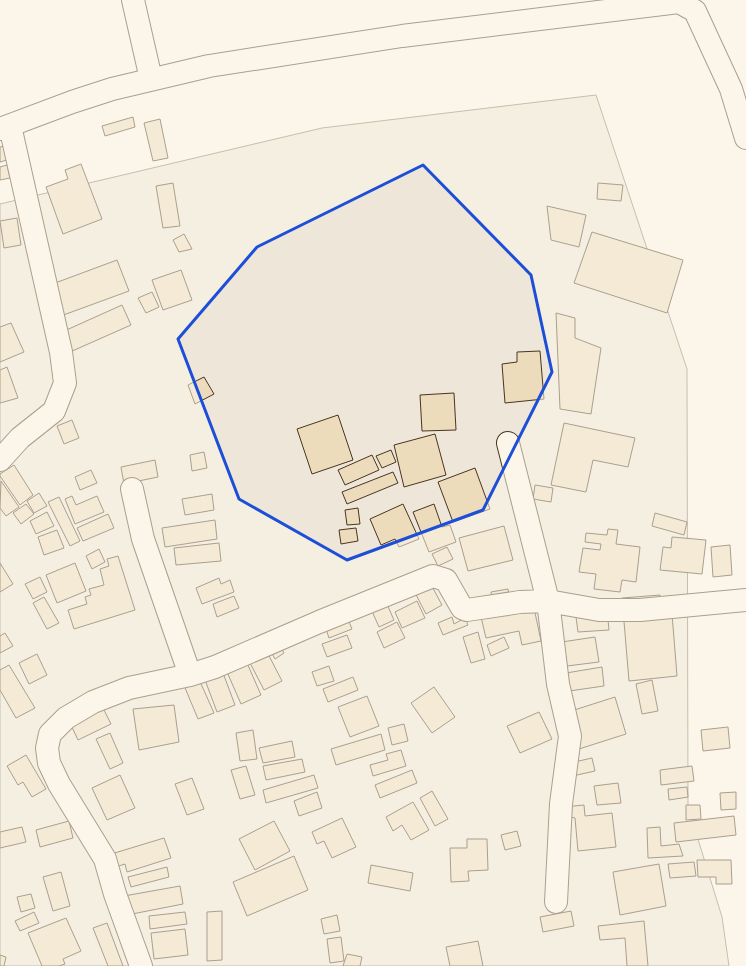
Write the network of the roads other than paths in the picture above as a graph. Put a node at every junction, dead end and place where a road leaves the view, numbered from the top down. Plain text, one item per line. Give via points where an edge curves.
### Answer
1 (132, 0) edge
2 (678, 1) edge
3 (151, 79) junction
4 (5, 128) edge
5 (746, 138) edge
6 (508, 443) dead end
7 (0, 460) edge
8 (132, 489) dead end
9 (746, 600) edge
10 (548, 601) junction
11 (190, 676) junction
12 (556, 902) dead end
13 (141, 966) edge

1 - 3 street
2 - 3 street via 402,36 209,66
2 - 5 street via 695,11 731,89
3 - 4 street via 72,102
4 - 7 street via 61,352 65,383 54,411 20,438
6 - 10 street
8 - 11 street via 143,538
9 - 10 street via 640,610 599,610
10 - 11 street via 520,602 467,610 462,608 446,580 433,576
10 - 12 street via 558,684 570,736 561,804
11 - 13 street via 129,688 93,702 66,718 50,734 47,748 49,763 59,784 105,859

